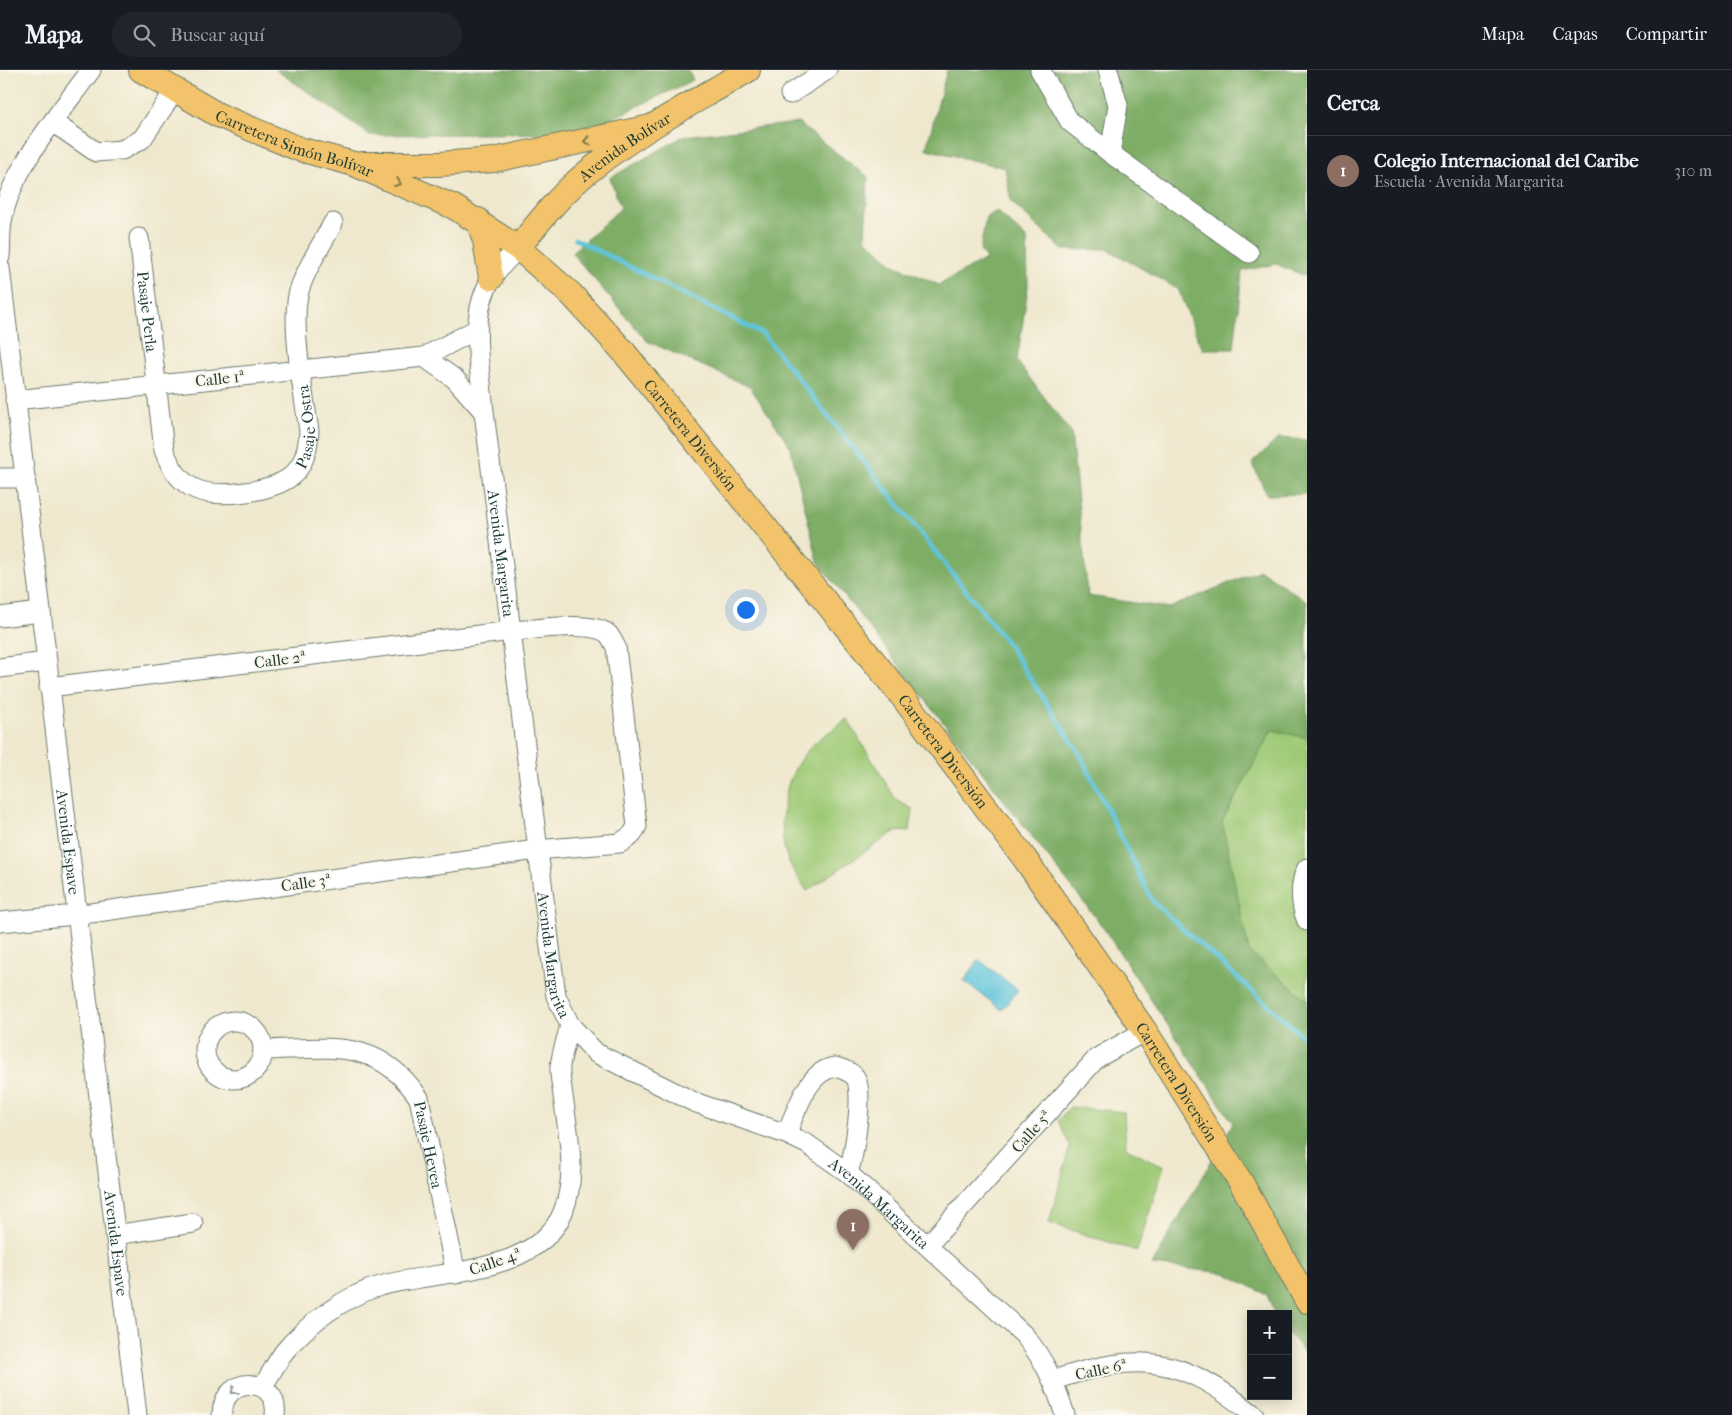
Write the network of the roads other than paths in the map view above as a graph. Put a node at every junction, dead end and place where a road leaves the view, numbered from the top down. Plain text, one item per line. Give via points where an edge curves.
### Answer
1 (91, 70) edge
2 (141, 70) edge
3 (748, 70) edge
4 (827, 70) edge
5 (1040, 70) edge
6 (1108, 70) edge
7 (175, 90) junction
8 (790, 94) dead end
9 (54, 123) junction
10 (651, 127) junction
11 (1110, 153) junction
12 (354, 164) junction
13 (410, 164) junction
14 (454, 207) junction
15 (478, 220) junction
16 (333, 223) dead end
17 (139, 238) dead end
18 (518, 248) junction
19 (1249, 253) dead end
20 (0, 257) edge
21 (0, 268) edge
22 (491, 278) junction
23 (477, 329) junction
24 (424, 357) junction
25 (301, 370) junction
26 (156, 385) junction
27 (15, 400) junction
28 (484, 412) junction
29 (0, 478) edge
30 (25, 478) junction
31 (40, 612) junction
32 (0, 617) edge
33 (512, 631) junction
34 (46, 662) junction
35 (0, 668) edge
36 (49, 687) junction
37 (536, 850) junction
38 (1307, 868) edge
39 (76, 915) junction
40 (1307, 921) edge
41 (0, 922) edge
42 (570, 1025) junction
43 (1145, 1031) junction
44 (263, 1050) dead end
45 (786, 1134) junction
46 (848, 1173) junction
47 (193, 1223) dead end
48 (115, 1235) junction
49 (928, 1245) junction
50 (456, 1274) junction
51 (1307, 1301) edge
52 (1054, 1380) junction
53 (262, 1388) junction
54 (137, 1415) edge
55 (222, 1415) edge
56 (275, 1415) edge
57 (1065, 1415) edge
58 (1254, 1415) edge

1 - 9 street
2 - 7 main road, Carretera Simón Bolívar
3 - 10 main road, Avenida Bolívar
4 - 8 street
5 - 11 street via 1070,122
6 - 11 street via 1118,105
7 - 9 street via 142,138 122,150 96,152
7 - 12 main road, Carretera Simón Bolívar via 218,115 299,149
9 - 20 street via 13,186 2,221
10 -> 13 main road via 518,157
10 - 18 main road, Avenida Bolívar via 584,175
11 - 19 street
12 - 13 main road
12 -> 14 main road, Carretera Simón Bolívar
13 - 14 main road, Carretera Simón Bolívar via 434,181
14 - 15 main road, Carretera Simón Bolívar
15 - 18 main road, Carretera Simón Bolívar
15 - 22 main road
16 - 25 street, Pasaje Ostra via 299,292 296,313
17 - 26 street, Pasaje Perla
18 - 22 street, Avenida Margarita
18 - 43 main road, Carretera Diversión via 571,294 623,351 901,695 1025,858
21 - 27 street, Avenida Espave
22 - 23 street, Avenida Margarita
23 - 24 street
23 - 28 street, Avenida Margarita
24 - 25 street, Calle 1ª
24 - 28 street via 456,379
25 - 26 street, Calle 1ª
25 - 26 street, Pasaje Ostra via 309,431 303,463 280,484 228,495 203,493 189,487 170,465 164,450
26 - 27 street, Calle 1ª
27 - 30 street, Avenida Espave
28 - 33 street, Avenida Margarita
29 - 30 street
30 - 31 street, Avenida Espave
31 - 32 street
31 - 34 street, Avenida Espave
33 - 36 street, Calle 2ª
33 - 37 street, Avenida Margarita
33 - 37 street, Calle 2ª via 585,627 609,634 616,647 637,826 632,835 620,844
34 - 35 street
34 - 36 street, Avenida Espave
36 - 39 street, Avenida Espave
37 - 39 street, Calle 3ª
37 - 42 street, Avenida Margarita via 556,996
38 - 40 street via 1302,878 1302,910
39 - 41 street, Calle 3ª
39 - 48 street, Avenida Espave
42 - 45 street, Avenida Margarita via 596,1053 677,1094
42 - 50 street, Calle 4ª via 560,1067 572,1166 570,1190 562,1214 548,1234 529,1250
43 - 49 street, Calle 5ª via 1097,1058
43 - 51 main road, Carretera Diversión via 1242,1184
44 - 50 street, Pasaje Hevea via 344,1049 364,1052 383,1060 409,1083 419,1098
45 - 46 street, Avenida Margarita via 807,1144
45 - 46 street via 812,1080 820,1072 835,1067 850,1073 859,1090
46 - 49 street, Avenida Margarita
47 - 48 street
48 - 54 street, Avenida Espave
49 - 52 street, Avenida Margarita via 1024,1335
50 - 53 street, Calle 4ª via 380,1286 327,1313 284,1352
52 - 57 street, Avenida Margarita
52 - 58 street, Calle 6ª via 1097,1367 1142,1362 1172,1367 1223,1391
53 -> 55 street via 254,1385 238,1387 225,1398
53 - 56 street via 274,1402

